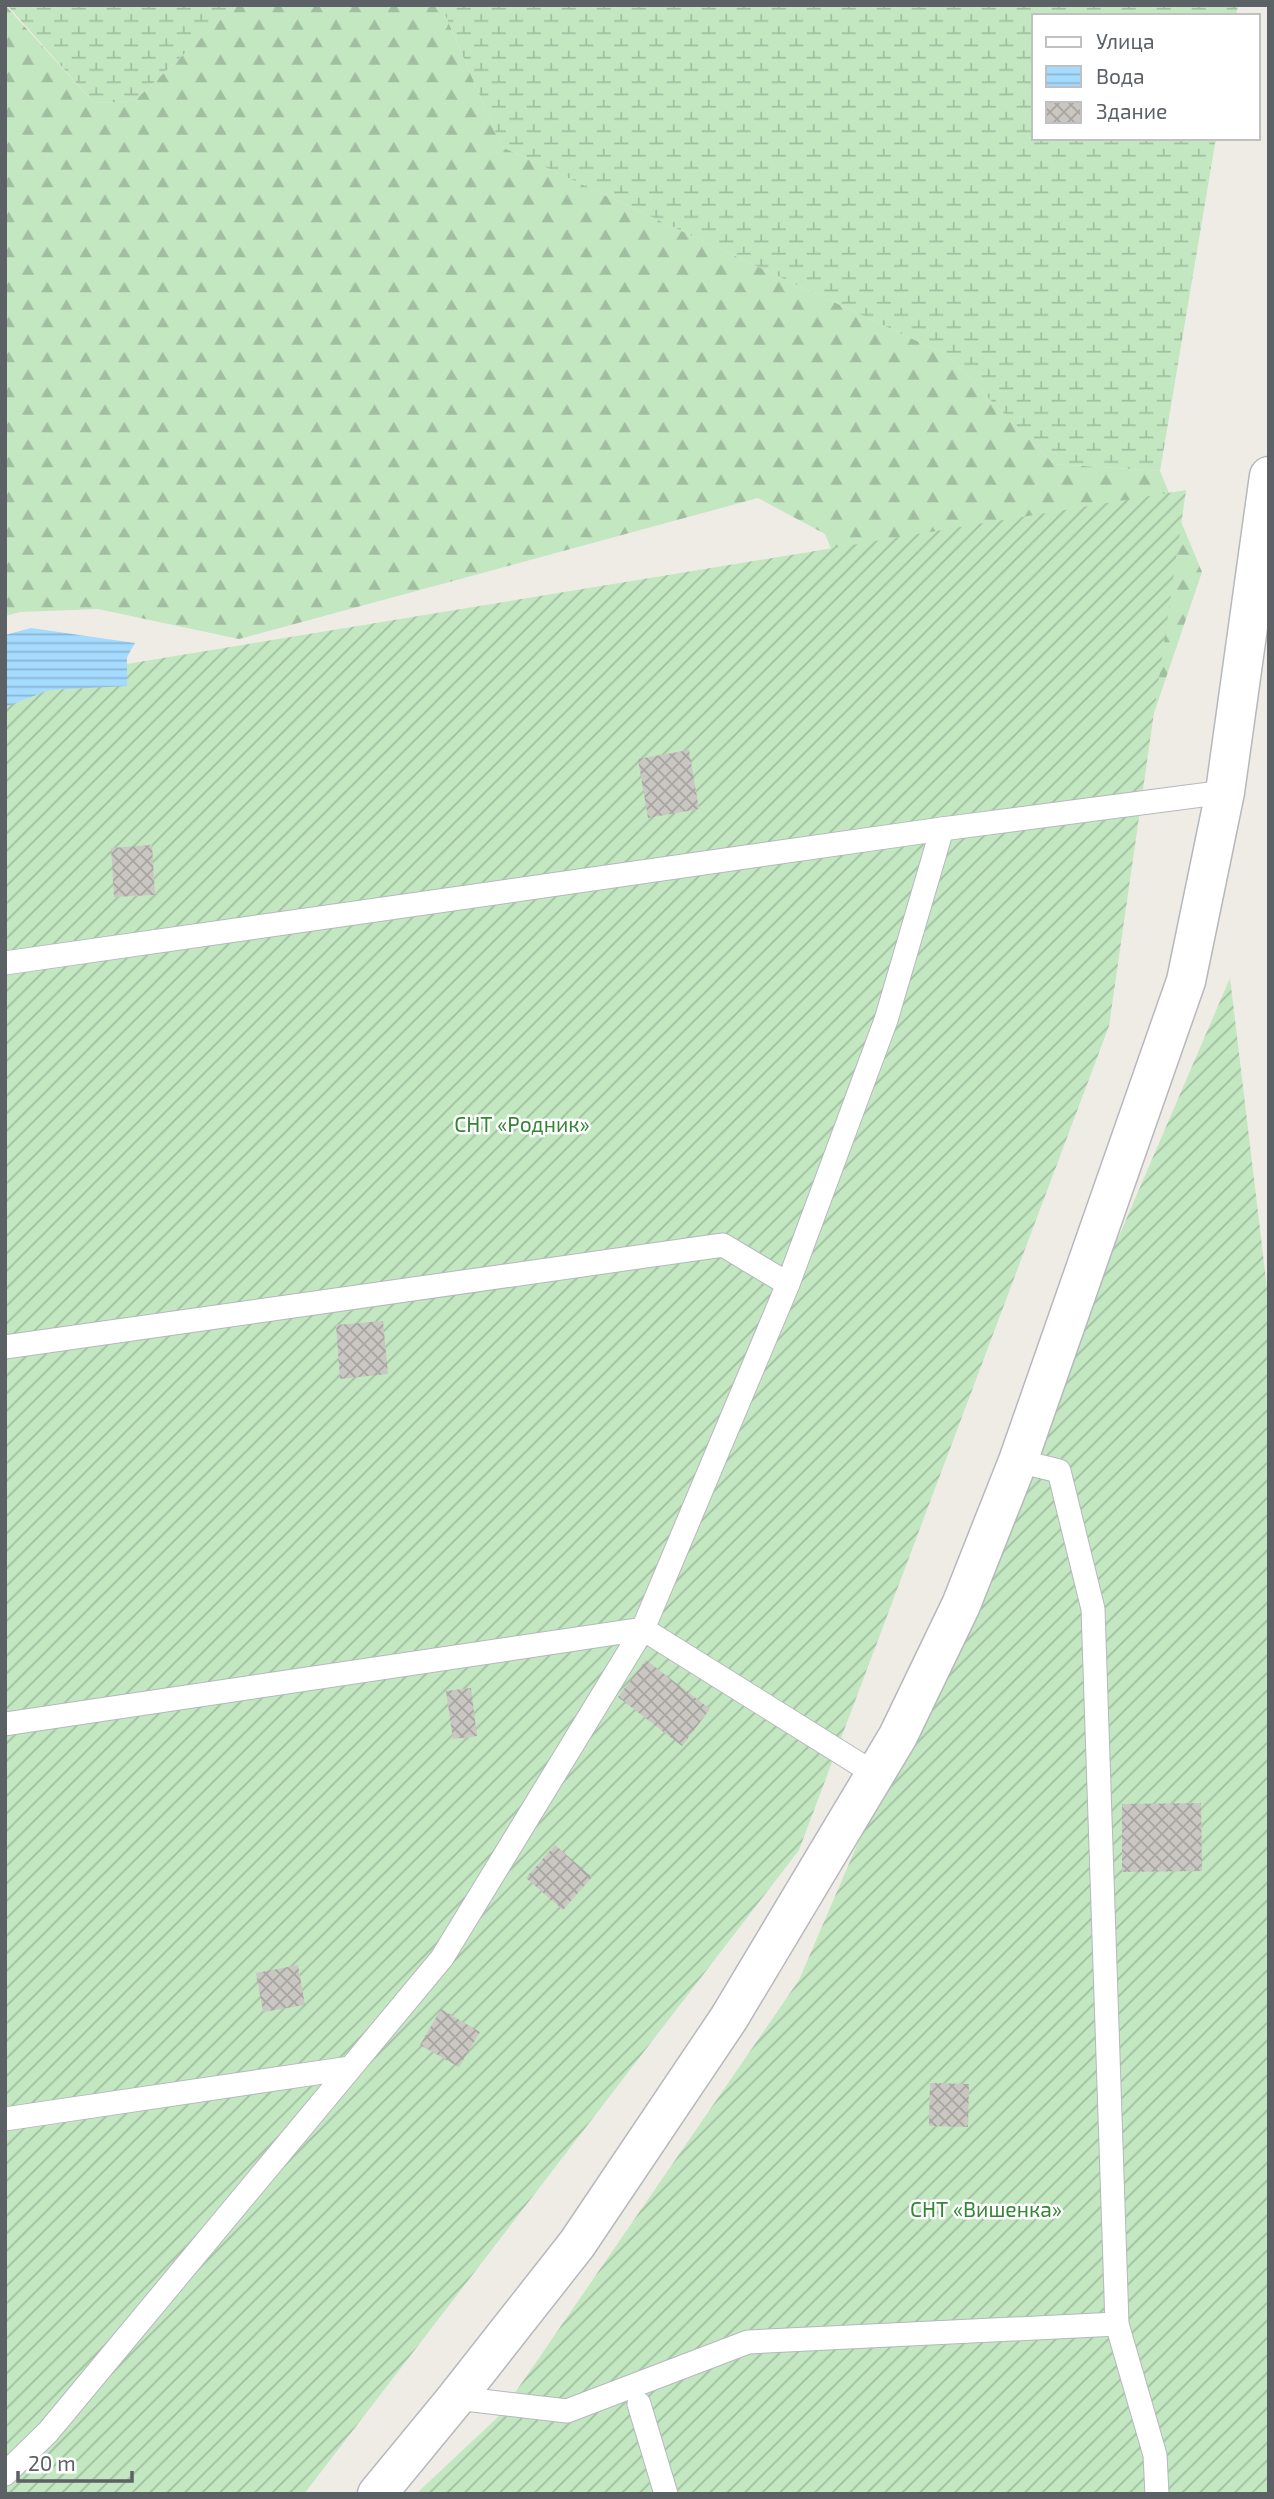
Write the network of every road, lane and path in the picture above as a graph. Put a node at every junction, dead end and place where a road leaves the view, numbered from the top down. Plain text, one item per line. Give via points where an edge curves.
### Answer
1 (1269, 476) edge
2 (1225, 792) junction
3 (942, 829) junction
4 (5, 963) edge
5 (788, 1284) junction
6 (5, 1348) edge
7 (1018, 1461) junction
8 (643, 1629) junction
9 (5, 1724) edge
10 (875, 1774) junction
11 (350, 2068) junction
12 (5, 2119) edge
13 (1117, 2323) junction
14 (456, 2398) junction
15 (639, 2404) dead end
16 (5, 2474) edge
17 (377, 2494) edge
18 (666, 2494) edge
19 (1157, 2494) edge

1 - 2 street
2 - 3 lane
2 - 7 street via 1186,981
3 - 4 lane
3 - 5 lane via 886,1020
5 - 6 lane via 723,1245
5 - 8 lane
7 - 10 street via 961,1605
7 - 13 lane via 1059,1471 1093,1609
8 - 9 lane
8 - 10 lane
8 - 11 lane via 442,1958
10 - 14 street via 729,2018 577,2244
11 - 12 lane
11 - 16 lane via 48,2432
13 - 14 lane via 748,2342 568,2411
13 - 19 lane via 1155,2455
14 - 17 street
15 - 18 lane

